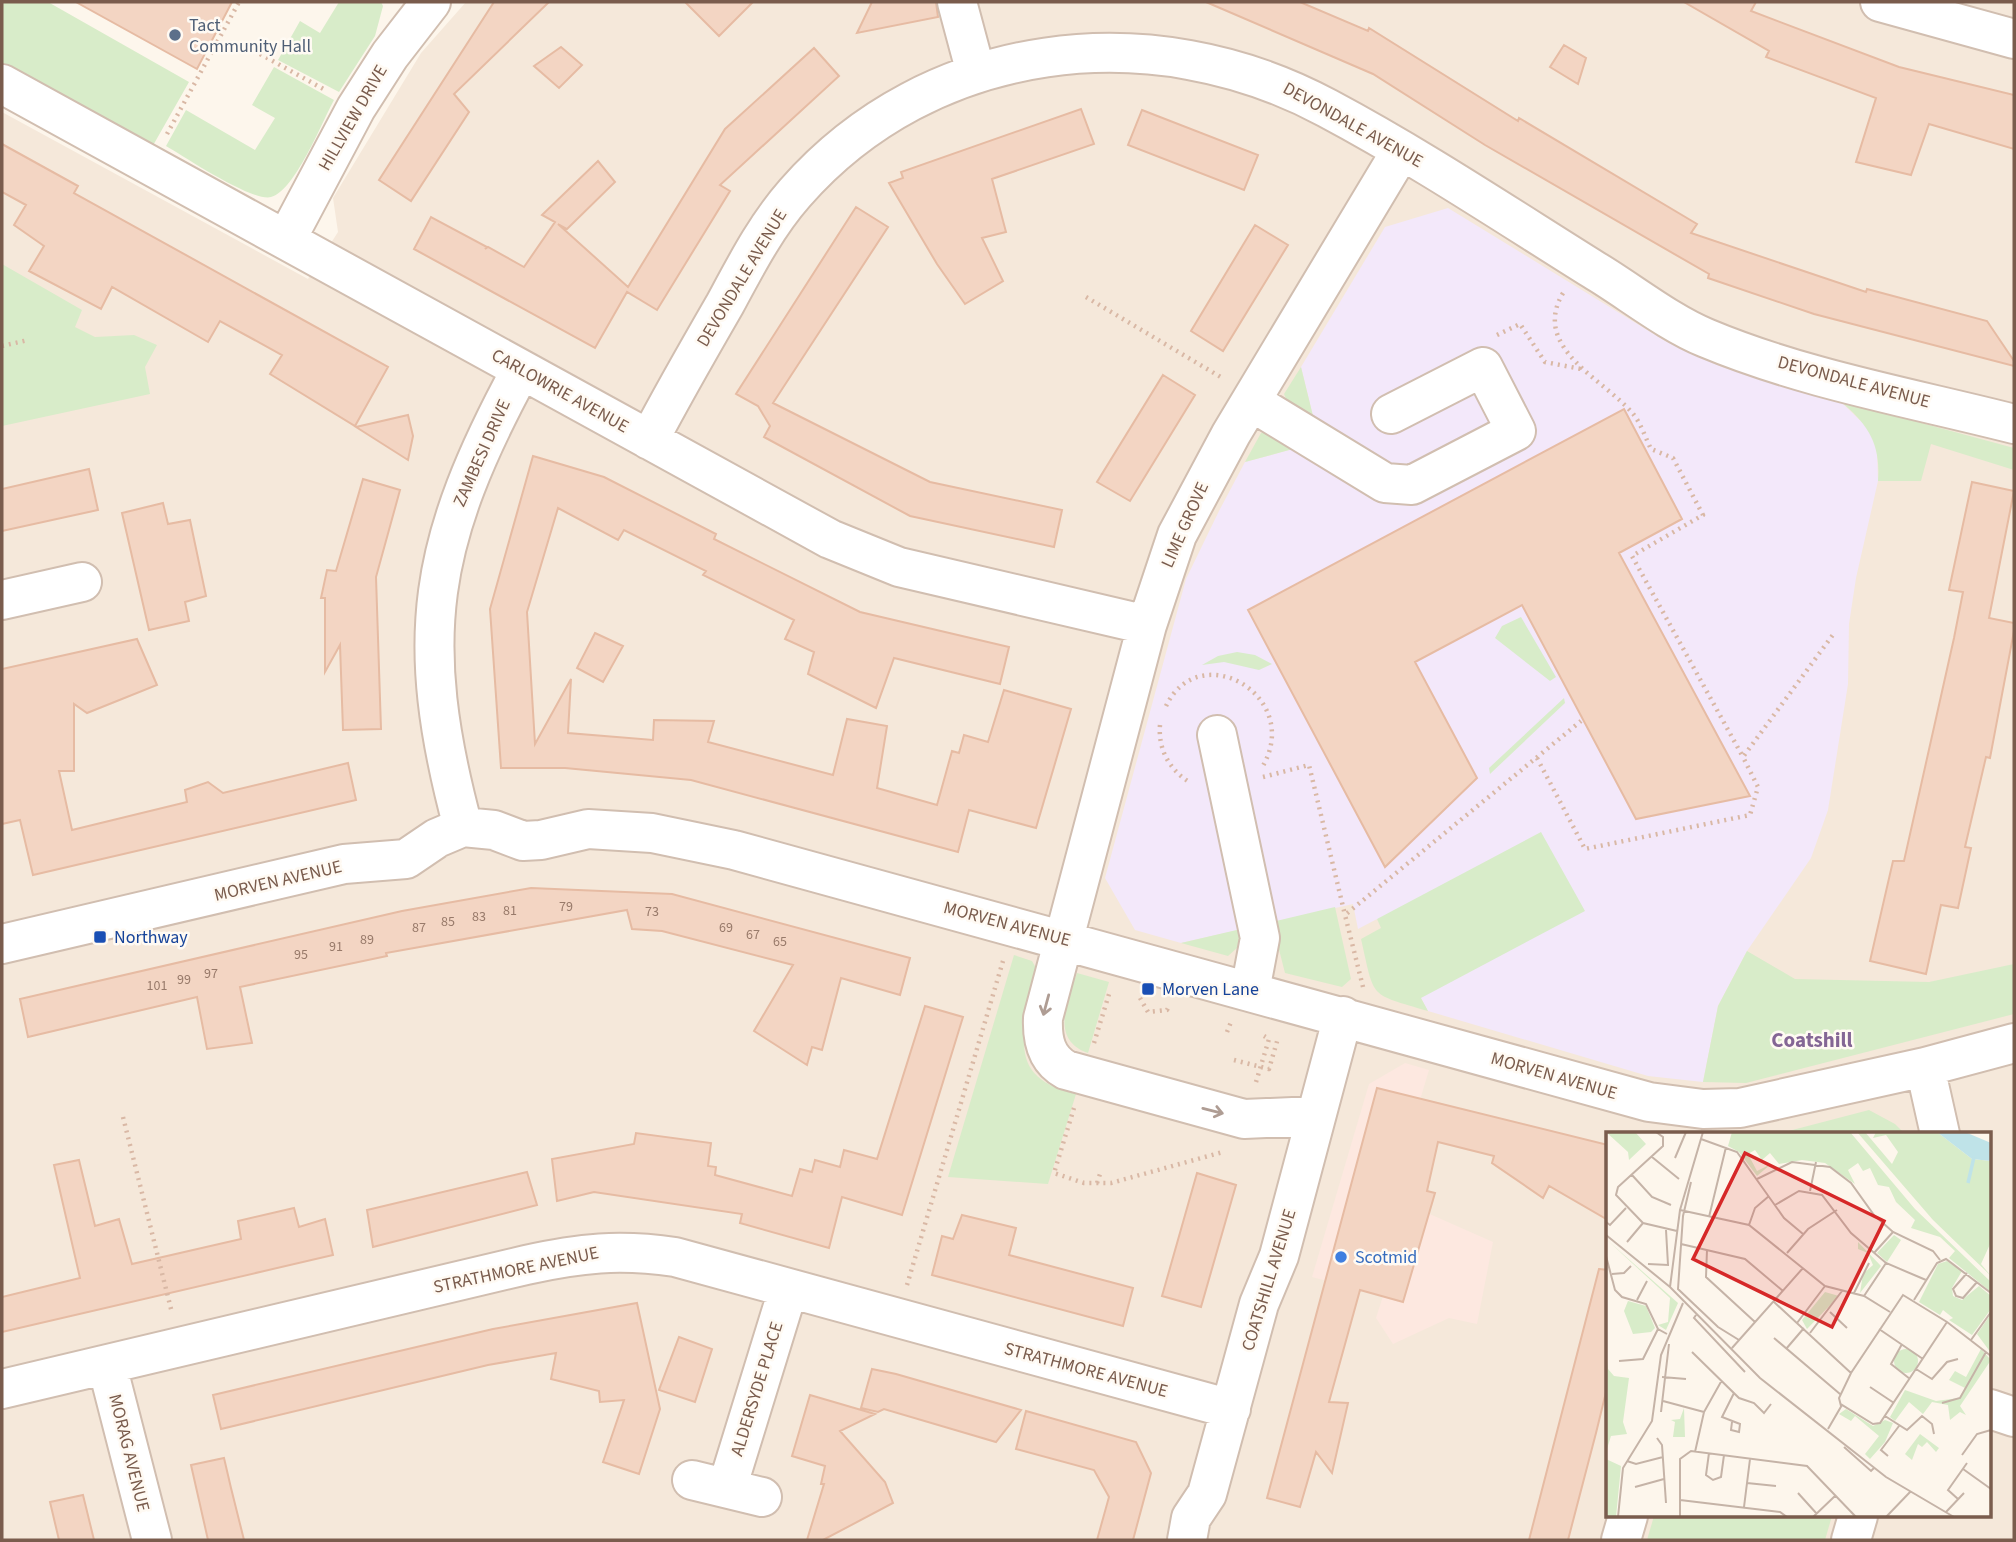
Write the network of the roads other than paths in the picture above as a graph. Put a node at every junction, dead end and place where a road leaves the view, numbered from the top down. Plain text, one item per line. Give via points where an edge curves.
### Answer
1 (431, 2) edge
2 (957, 2) edge
3 (1880, 2) edge
4 (2014, 39) edge
5 (976, 73) junction
6 (2, 84) edge
7 (1401, 151) junction
8 (286, 240) junction
9 (521, 370) junction
10 (1253, 399) junction
11 (1391, 414) dead end
12 (2014, 424) edge
13 (649, 440) junction
14 (82, 582) dead end
15 (2, 600) edge
16 (1147, 625) junction
17 (1217, 735) dead end
18 (463, 827) junction
19 (1063, 939) junction
20 (2, 944) edge
21 (1354, 1007) junction
22 (1246, 1008) junction
23 (2014, 1043) edge
24 (1925, 1067) junction
25 (1315, 1116) junction
26 (1704, 1122) edge
27 (1940, 1132) edge
28 (788, 1290) junction
29 (107, 1365) junction
30 (2, 1389) edge
31 (1231, 1409) junction
32 (1992, 1410) edge
33 (2014, 1417) edge
34 (727, 1488) dead end
35 (1627, 1518) edge
36 (1857, 1518) edge
37 (152, 1540) edge
38 (1187, 1540) edge
39 (1621, 1540) edge
40 (1851, 1540) edge

1 - 8 street, HILLVIEW DRIVE via 356,108
2 - 5 street
3 - 4 street
5 - 7 street, DEVONDALE AVENUE via 1093,52 1136,52 1218,64 1286,87
5 - 13 street, DEVONDALE AVENUE via 889,115 797,190 757,246
6 - 8 street, CARLOWRIE AVENUE
7 - 10 street, LIME GROVE
7 - 12 street, DEVONDALE AVENUE via 1703,337 1794,368
8 - 9 street, CARLOWRIE AVENUE
9 - 13 street, CARLOWRIE AVENUE
9 - 18 street, ZAMBESI DRIVE via 478,452 456,508 436,591 432,652 437,713
10 - 11 street via 1385,483 1412,485 1516,431 1483,367
10 - 16 street, LIME GROVE via 1192,502
13 - 16 street, CARLOWRIE AVENUE via 830,539 899,567
14 - 15 street
16 - 19 street, LIME GROVE
17 - 22 street via 1260,938
18 - 19 street, MORVEN AVENUE via 494,830 523,841 587,829 691,840
18 - 20 street, MORVEN AVENUE via 406,859 344,864
19 - 22 street, MORVEN AVENUE
19 -> 25 street, LIME GROVE via 1043,1018 1042,1038 1055,1064 1244,1119
21 - 22 street, MORVEN AVENUE
21 - 25 street, COATSHILL AVENUE
21 - 26 street, MORVEN AVENUE
23 - 24 street, MORVEN AVENUE
24 - 26 street, MORVEN AVENUE
24 - 27 street
25 - 31 street, COATSHILL AVENUE via 1279,1256 1259,1304
28 - 29 street, STRATHMORE AVENUE via 675,1257 582,1253
28 - 31 street, STRATHMORE AVENUE
28 - 34 street, ALDERSYDE PLACE
29 - 30 street, STRATHMORE AVENUE
29 - 37 street, MORAG AVENUE
31 - 38 street, COATSHILL AVENUE via 1207,1493 1191,1518
32 - 33 street
35 - 39 street
36 - 40 street

